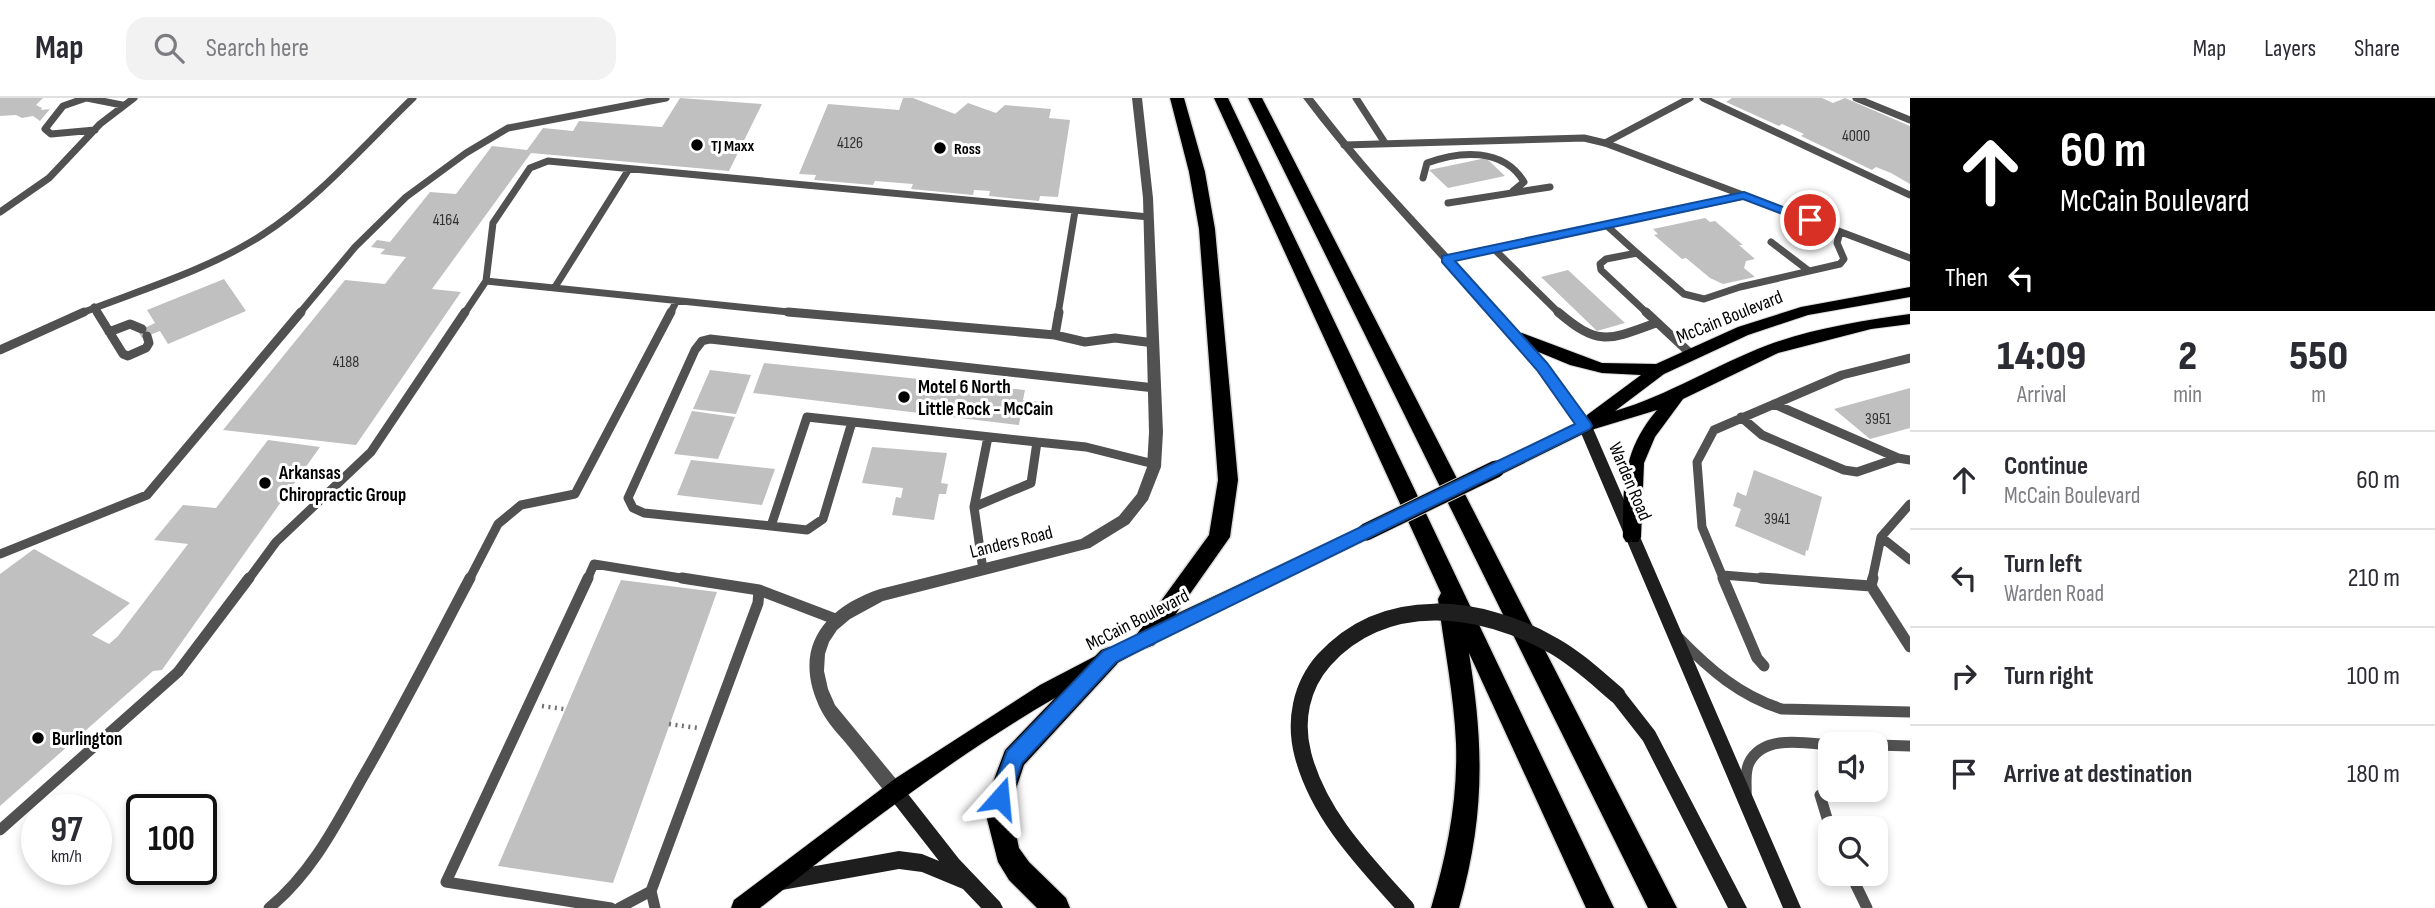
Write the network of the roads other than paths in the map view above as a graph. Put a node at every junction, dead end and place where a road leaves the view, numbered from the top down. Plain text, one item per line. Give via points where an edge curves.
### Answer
1 (87, 98) edge
2 (134, 98) edge
3 (412, 98) edge
4 (666, 98) edge
5 (1137, 98) edge
6 (1177, 98) edge
7 (1221, 98) edge
8 (1255, 98) edge
9 (1308, 98) edge
10 (1356, 98) edge
11 (1690, 98) edge
12 (1703, 98) edge
13 (1856, 98) edge
14 (122, 105) junction
15 (1910, 120) edge
16 (95, 130) junction
17 (1470, 142) junction
18 (1385, 143) junction
19 (1605, 143) junction
20 (1344, 145) junction
21 (1479, 152) junction
22 (629, 169) junction
23 (1423, 178) dead end
24 (1550, 187) dead end
25 (1513, 191) junction
26 (1910, 195) edge
27 (1744, 196) junction
28 (1448, 203) dead end
29 (1074, 211) junction
30 (0, 212) edge
31 (1149, 217) junction
32 (1605, 225) junction
33 (1840, 232) junction
34 (1772, 242) dead end
35 (1494, 249) junction
36 (1637, 253) junction
37 (1910, 258) edge
38 (1446, 259) junction
39 (1809, 271) junction
40 (486, 281) junction
41 (555, 287) junction
42 (1910, 292) edge
43 (676, 302) junction
44 (94, 307) junction
45 (1910, 319) edge
46 (1656, 323) junction
47 (109, 332) junction
48 (1055, 335) junction
49 (1517, 337) junction
50 (1154, 343) junction
51 (0, 350) edge
52 (1692, 355) junction
53 (1910, 358) edge
54 (1658, 370) junction
55 (1155, 388) junction
56 (1680, 394) junction
57 (1774, 404) junction
58 (1741, 417) junction
59 (852, 422) junction
60 (1585, 426) junction
61 (988, 437) junction
62 (1037, 442) junction
63 (1898, 458) junction
64 (1910, 460) edge
65 (1154, 464) junction
66 (1910, 504) edge
67 (974, 508) junction
68 (771, 526) junction
69 (1632, 537) junction
70 (1881, 537) junction
71 (0, 554) edge
72 (1910, 560) edge
73 (983, 570) junction
74 (1723, 575) junction
75 (1447, 580) junction
76 (1871, 586) junction
77 (759, 590) junction
78 (835, 619) junction
79 (1672, 630) junction
80 (1146, 638) junction
81 (1910, 647) edge
82 (1109, 657) junction
83 (1764, 666) dead end
84 (1910, 712) edge
85 (1818, 745) edge
86 (1888, 746) edge
87 (1910, 746) edge
88 (895, 791) junction
89 (1746, 800) junction
90 (0, 831) edge
91 (969, 882) junction
92 (774, 883) junction
93 (1856, 886) edge
94 (651, 891) junction
95 (279, 905) edge
96 (611, 908) edge
97 (620, 908) edge
98 (655, 908) edge
99 (742, 908) edge
100 (994, 908) edge
101 (1056, 908) edge
102 (1406, 908) edge
103 (1445, 908) edge
104 (1601, 908) edge
105 (1663, 908) edge
106 (1738, 908) edge
107 (1792, 908) edge
108 (1867, 908) edge

1 - 14 lane
1 - 16 lane via 63,106 45,129 51,134
2 - 14 lane
3 - 44 lane via 317,191 262,235 202,265
4 - 71 lane via 508,128 466,153 397,205 355,247 147,495
5 - 31 street, Landers Road
6 - 80 highway via 1208,229 1228,480 1219,537
7 - 75 highway
8 - 105 highway
9 - 20 street, Warden Road
10 - 18 lane
11 - 19 lane
12 - 26 lane
13 - 15 lane
14 - 16 lane
16 - 30 lane via 49,178
17 - 18 lane
17 - 19 lane via 1568,137
17 - 21 lane
18 - 20 lane
19 - 27 lane
20 - 38 street, Warden Road
21 - 23 lane via 1427,163
21 - 25 lane via 1499,160 1522,178 1524,182
22 - 29 lane
22 - 40 lane via 548,161 530,168 493,223
22 - 41 lane
24 - 25 lane
25 - 28 lane
27 - 32 lane
27 - 33 lane
29 - 31 lane
29 - 48 lane
31 - 50 street, Landers Road
32 - 35 lane
32 - 36 lane
33 - 37 lane
33 - 39 lane via 1837,243 1844,259
34 - 39 lane
35 - 38 lane
35 - 46 lane via 1578,329 1599,339
36 - 39 lane via 1693,298
36 - 46 lane via 1606,259 1601,270
38 - 49 street, Warden Road
40 - 41 lane
40 - 90 lane via 371,452 276,542 178,672
41 - 43 lane
42 - 52 main road, McCain Boulevard via 1806,310 1743,331
43 - 48 lane
43 - 95 lane via 575,494 521,505 498,524 389,734 328,838
44 - 47 lane
44 - 51 lane
45 - 56 main road, McCain Boulevard via 1773,349
46 - 52 lane
47 - 47 lane via 128,356 149,343 136,323
48 - 50 lane via 1085,342 1115,338
49 - 54 main road via 1602,368
49 - 60 street, Warden Road
50 - 55 street, Landers Road
52 - 54 main road, McCain Boulevard
53 - 57 lane via 1842,375
54 - 60 main road, McCain Boulevard
55 - 65 street, Landers Road
55 - 68 lane via 702,341 669,402 628,498 633,508 644,513
56 - 60 main road, McCain Boulevard
56 - 69 main road via 1652,424 1635,458
57 - 58 lane
57 - 63 lane
58 - 63 lane via 1762,435 1844,470 1857,472
58 - 74 lane via 1714,430 1697,462 1702,527
59 - 61 lane
59 - 68 lane via 823,519 807,530
59 - 68 lane via 807,417
60 - 69 main road, Warden Road
60 - 80 main road, McCain Boulevard, bridge
61 - 62 lane
61 - 67 lane
62 - 65 lane via 1086,447
62 - 67 lane via 1031,484
63 - 64 lane
65 - 73 street, Landers Road via 1143,496 1124,520 1103,535 1074,548
66 - 70 lane
67 - 73 lane
69 - 79 main road, Warden Road
70 - 72 lane
70 - 76 lane
73 - 78 street, Landers Road via 880,595
74 - 76 lane
74 - 83 lane
75 - 103 highway via 1468,743 1468,782 1461,842
75 - 104 highway
76 - 81 lane
77 - 78 lane
77 - 94 lane
77 - 96 lane via 594,564 446,882
78 - 88 street, Landers Road via 816,658 822,696
79 - 84 lane via 1717,674 1768,706
79 - 89 main road, Warden Road
80 - 82 main road, McCain Boulevard
82 - 88 main road, McCain Boulevard via 1004,718
82 - 101 highway via 1014,758 1000,798 1007,853 1019,872
85 - 89 lane via 1771,744 1756,752 1748,765
86 - 87 lane
88 - 91 main road, Landers Road
88 - 92 main road, McCain Boulevard
89 - 107 main road, Warden Road
91 - 92 main road via 922,863 899,860
91 - 100 main road, Landers Road
92 - 99 main road, McCain Boulevard
93 - 108 lane
94 - 97 lane
94 - 98 lane
102 - 106 main road, bridge via 1344,837 1318,797 1303,756 1297,717 1307,684 1331,647 1356,629 1423,611 1502,622 1552,645 1616,695 1649,736

